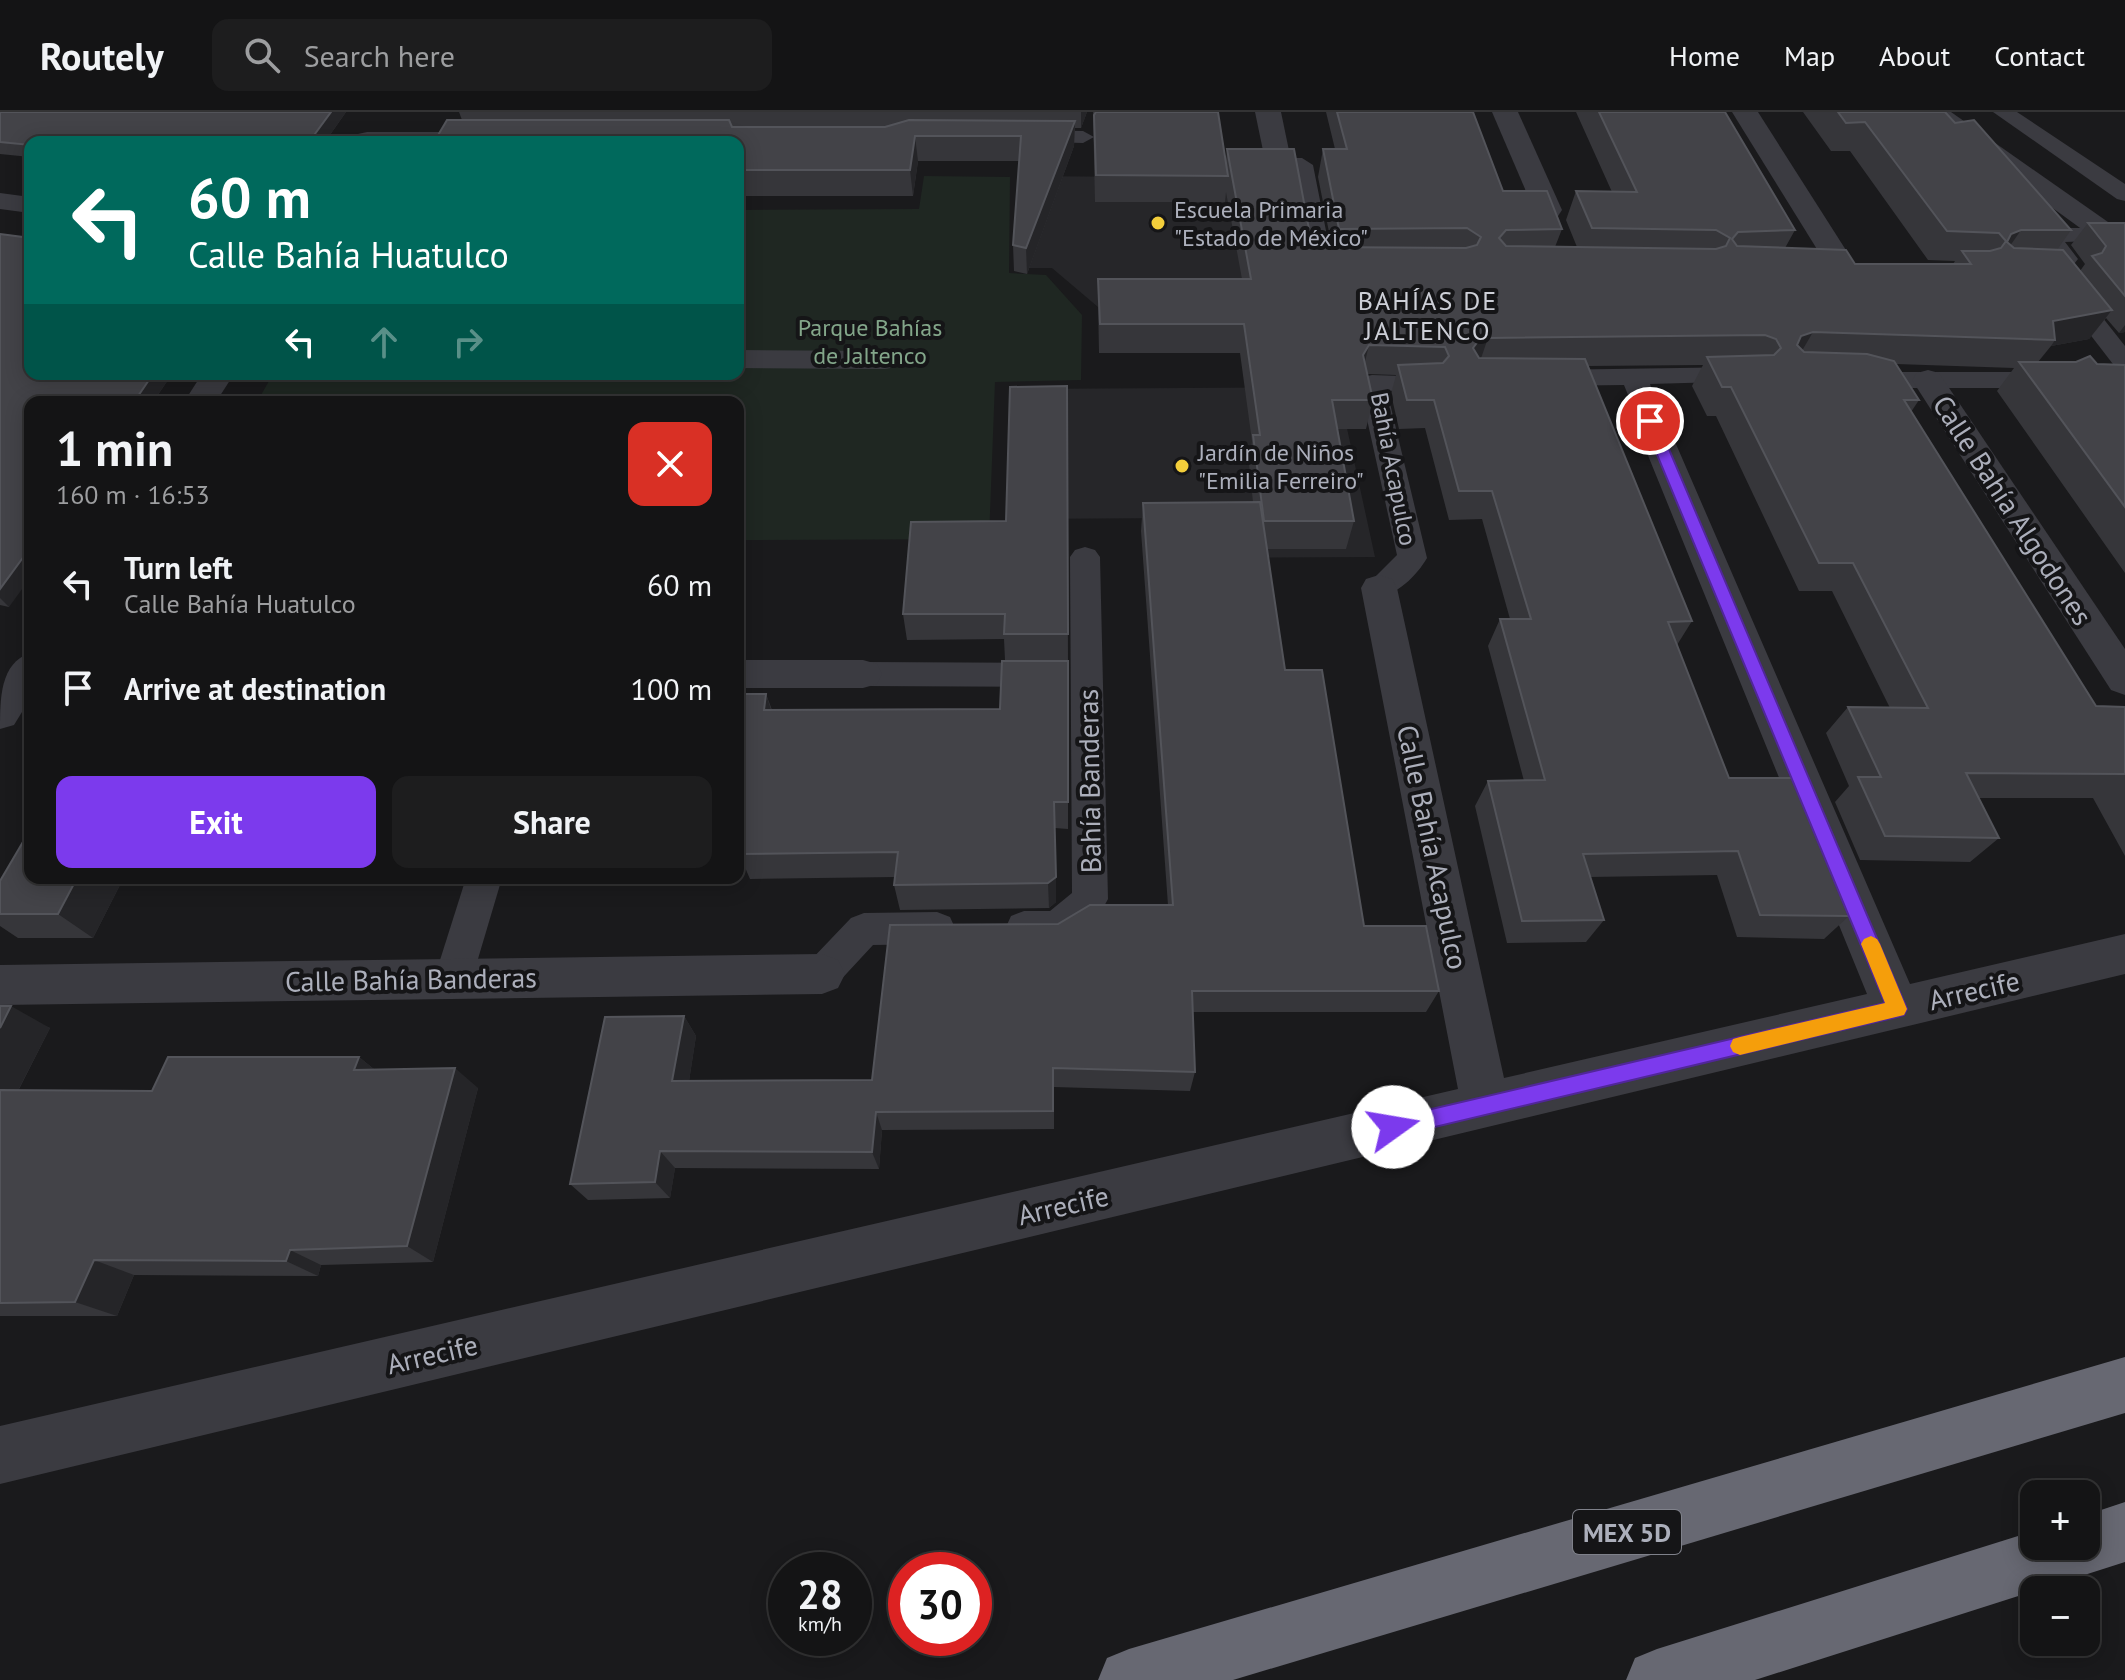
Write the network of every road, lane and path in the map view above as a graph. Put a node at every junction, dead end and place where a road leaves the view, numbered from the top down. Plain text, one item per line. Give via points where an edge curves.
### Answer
1 (384, 112) edge
2 (1074, 112) edge
3 (1268, 112) edge
4 (1505, 112) edge
5 (1745, 112) edge
6 (1934, 112) edge
7 (2003, 112) edge
8 (369, 136) edge
9 (1005, 136) edge
10 (1279, 165) joint
11 (2125, 194) edge
12 (0, 201) edge
13 (24, 204) edge
14 (1551, 218) edge
15 (2108, 235) joint
16 (1367, 268) edge
17 (1811, 269) edge
18 (1843, 269) junction
19 (1871, 269) edge
20 (744, 359) edge
21 (885, 360) dead end
22 (1836, 372) edge
23 (1749, 375) edge
24 (1634, 376) junction
25 (2120, 377) edge
26 (1526, 378) edge
27 (1928, 380) junction
28 (2053, 380) edge
29 (1425, 383) edge
30 (1650, 421) joint
31 (1085, 557) dead end
32 (1379, 588) joint
33 (744, 674) edge
34 (863, 674) joint
35 (1087, 675) junction
36 (24, 678) edge
37 (2125, 680) edge
38 (0, 714) edge
39 (482, 884) edge
40 (2125, 954) edge
41 (822, 974) joint
42 (453, 979) junction
43 (0, 985) edge
44 (1897, 1009) junction
45 (1486, 1106) junction
46 (2125, 1385) edge
47 (0, 1455) edge
48 (2125, 1532) edge
49 (2100, 1540) edge
50 (2037, 1560) edge
51 (1129, 1680) edge
52 (1657, 1680) edge

1 - 8 street
2 - 9 street via 1082,121 1083,144
3 - 10 street
4 - 14 street
5 - 18 street
6 - 15 street
7 - 11 street
10 - 16 street via 1302,165 1321,268
12 - 13 street
15 - 25 street via 2048,235 2074,269 2045,269
17 - 18 street
18 - 19 street
20 - 21 street
22 - 27 street via 1879,380
23 - 24 street
24 - 26 street
24 - 30 street
27 - 28 street
27 - 37 street, Calle Bahía Algodones
29 - 32 street, Bahía Acapulco via 1372,383 1412,558
30 - 44 street
31 - 35 street, Bahía Banderas
32 - 45 street, Calle Bahía Acapulco
33 - 34 street
34 - 35 street
35 - 41 street, Bahía Banderas via 1090,899 1058,927 864,929
36 - 38 street
39 - 42 street
40 - 44 street, Arrecife
41 - 42 street, Calle Bahía Banderas
42 - 43 street, Calle Bahía Banderas
44 - 45 street, Arrecife
45 - 47 street, Arrecife
46 - 51 highway, MEX 5D
48 - 49 highway
50 - 52 highway

